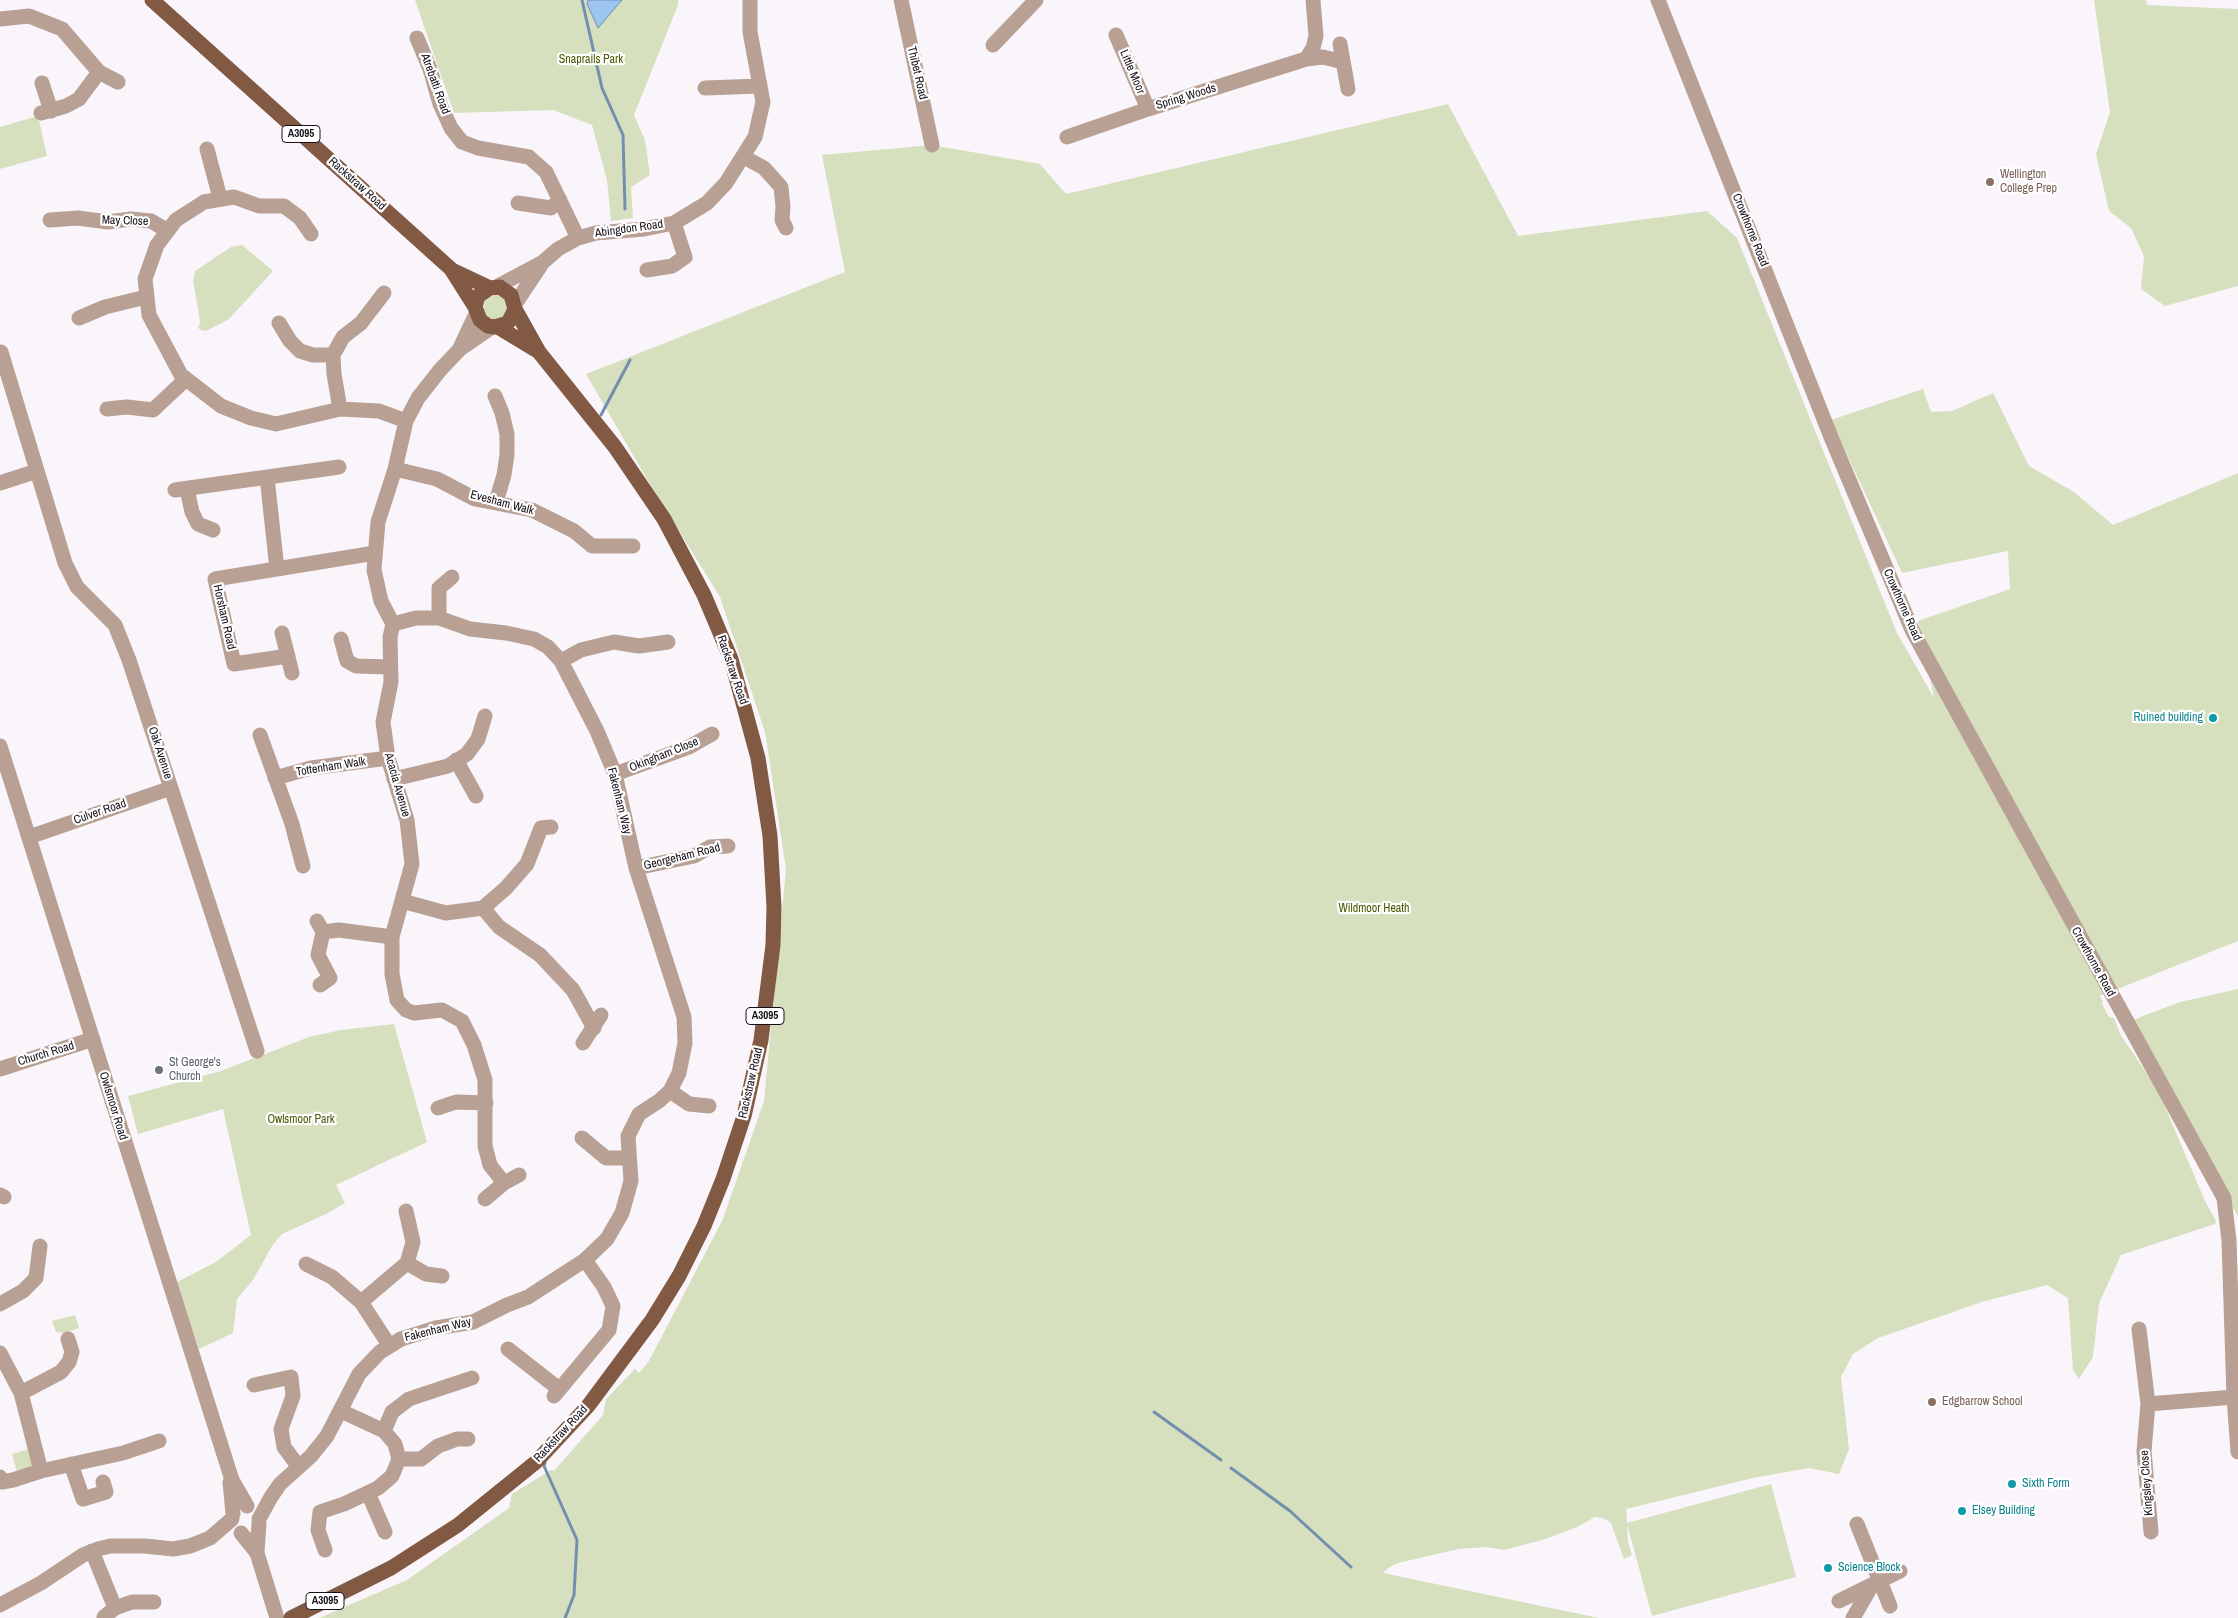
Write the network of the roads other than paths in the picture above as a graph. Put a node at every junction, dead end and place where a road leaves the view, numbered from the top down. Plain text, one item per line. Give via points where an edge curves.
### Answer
1 (152, 0) edge
2 (750, 0) edge
3 (901, 0) edge
4 (1036, 0) edge
5 (1313, 0) edge
6 (1658, 0) edge
7 (0, 19) edge
8 (1116, 35) dead end
9 (417, 38) dead end
10 (1314, 44) junction
11 (1340, 44) dead end
12 (993, 45) dead end
13 (1323, 58) junction
14 (1306, 59) junction
15 (1343, 62) junction
16 (99, 72) junction
17 (118, 82) dead end
18 (42, 83) dead end
19 (760, 86) junction
20 (705, 88) dead end
21 (1348, 88) dead end
22 (1148, 109) junction
23 (1067, 137) dead end
24 (932, 145) dead end
25 (207, 149) dead end
26 (744, 157) junction
27 (220, 198) junction
28 (560, 200) junction
29 (518, 204) dead end
30 (50, 220) dead end
31 (674, 223) junction
32 (786, 228) dead end
33 (168, 231) junction
34 (311, 234) dead end
35 (578, 238) junction
36 (543, 262) junction
37 (451, 269) junction
38 (647, 270) dead end
39 (493, 287) junction
40 (384, 292) dead end
41 (146, 297) junction
42 (515, 307) junction
43 (475, 310) junction
44 (79, 318) dead end
45 (279, 323) dead end
46 (495, 327) junction
47 (460, 349) junction
48 (1, 352) edge
49 (539, 352) junction
50 (333, 355) junction
51 (186, 379) junction
52 (495, 396) dead end
53 (107, 409) dead end
54 (340, 409) junction
55 (406, 421) junction
56 (339, 467) dead end
57 (395, 469) junction
58 (37, 471) junction
59 (267, 477) junction
60 (0, 483) edge
61 (496, 502) junction
62 (213, 530) dead end
63 (633, 546) dead end
64 (375, 553) junction
65 (277, 569) junction
66 (452, 577) dead end
67 (439, 618) junction
68 (393, 624) junction
69 (282, 633) dead end
70 (341, 639) dead end
71 (668, 642) dead end
72 (288, 656) junction
73 (561, 661) junction
74 (390, 667) junction
75 (292, 672) dead end
76 (485, 716) dead end
77 (712, 734) dead end
78 (260, 735) dead end
79 (0, 746) edge
80 (388, 758) junction
81 (456, 760) junction
82 (4, 771) edge
83 (615, 774) junction
84 (275, 778) junction
85 (394, 779) junction
86 (172, 788) junction
87 (476, 796) dead end
88 (551, 827) dead end
89 (29, 837) junction
90 (728, 846) dead end
91 (303, 866) dead end
92 (636, 868) junction
93 (402, 901) junction
94 (484, 908) junction
95 (392, 937) junction
96 (320, 985) dead end
97 (93, 1039) junction
98 (583, 1043) dead end
99 (256, 1050) dead end
100 (0, 1069) edge
101 (670, 1090) junction
102 (486, 1103) junction
103 (709, 1106) dead end
104 (438, 1108) dead end
105 (582, 1138) dead end
106 (629, 1158) junction
107 (519, 1175) dead end
108 (504, 1183) junction
109 (485, 1199) dead end
110 (406, 1211) dead end
111 (40, 1246) dead end
112 (585, 1260) junction
113 (306, 1264) dead end
114 (408, 1264) junction
115 (442, 1276) dead end
116 (361, 1302) junction
117 (0, 1304) edge
118 (2139, 1329) dead end
119 (68, 1339) dead end
120 (389, 1344) junction
121 (508, 1349) dead end
122 (0, 1353) edge
123 (472, 1378) dead end
124 (254, 1385) dead end
125 (21, 1393) junction
126 (2234, 1397) junction
127 (2148, 1404) junction
128 (341, 1411) junction
129 (384, 1431) junction
130 (468, 1438) dead end
131 (158, 1441) dead end
132 (2238, 1452) edge
133 (399, 1459) junction
134 (71, 1464) junction
135 (228, 1466) junction
136 (298, 1466) junction
137 (41, 1471) junction
138 (0, 1477) edge
139 (103, 1482) dead end
140 (368, 1493) junction
141 (271, 1497) junction
142 (248, 1506) junction
143 (259, 1521) junction
144 (236, 1524) junction
145 (1857, 1524) dead end
146 (385, 1532) dead end
147 (2150, 1532) dead end
148 (325, 1550) dead end
149 (92, 1551) junction
150 (257, 1553) junction
151 (1900, 1571) dead end
152 (1876, 1583) junction
153 (1839, 1601) dead end
154 (154, 1602) dead end
155 (0, 1605) edge
156 (1890, 1606) dead end
157 (277, 1618) edge
158 (291, 1618) edge
159 (1853, 1618) edge

1 - 37 main road, Rackstraw Road / A3095
2 - 19 street, Abingdon Road via 750,32
3 - 24 street, Thibet Road
4 - 12 street
5 - 10 street via 1316,20
6 - 126 street, Crowthorne Road via 1902,608 1925,656 2224,1198
7 - 16 street via 29,16 62,29
8 - 22 street, Little Moor
9 - 28 street, Atrebatti Road via 440,104 451,128 462,142 528,157 546,172
10 - 13 street
10 - 14 street
11 - 15 street
13 - 14 street, Spring Woods
13 - 15 street, Spring Woods
14 - 22 street, Spring Woods
15 - 21 street
16 - 17 street
16 - 18 street via 79,99 46,112
19 - 20 street
19 - 26 street, Abingdon Road via 763,102 756,137
22 - 23 street, Spring Woods
25 - 27 street
26 - 31 street, Abingdon Road via 707,203
26 - 32 street via 764,168 781,186 782,220
27 - 33 street via 204,202 176,220
27 - 34 street via 234,196 259,206 284,206 300,218
28 - 29 street via 551,208
28 - 35 street, Atrebatti Road
30 - 33 street, May Close via 151,220
31 - 35 street, Abingdon Road
31 - 38 street via 685,257 672,266
33 - 41 street via 157,245 145,279
35 - 36 street, Abingdon Road
36 - 39 street, Abingdon Road
36 - 42 street, Abingdon Road
37 - 39 main road, Rackstraw Road / A3095
37 - 43 main road, Rackstraw Road / A3095
39 - 42 main road via 509,292
39 - 43 main road via 478,296
40 - 50 street via 361,323 343,338
41 - 44 street
41 - 51 street via 149,315 181,376
42 - 46 main road via 511,320
42 - 49 main road, Rackstraw Road / A3095
43 - 46 main road via 482,323
43 - 47 street
45 - 50 street via 300,350 312,355
46 - 47 street
46 - 49 main road, Rackstraw Road / A3095
47 - 55 street via 418,398
48 - 58 street, Oak Avenue
49 - 158 main road, Rackstraw Road / A3095 via 615,447 664,519 704,595 741,690 764,789 774,899 771,971 758,1058 732,1153 701,1233 656,1314 588,1406 536,1462 452,1530 391,1568
50 - 54 street
51 - 53 street via 153,410
51 - 54 street via 221,406 276,424
52 - 61 street via 507,434 504,475
54 - 55 street via 379,411
55 - 57 street
56 - 59 street
57 - 61 street, Evesham Walk via 437,479 475,499
57 - 64 street via 378,522
58 - 60 street
58 - 86 street, Oak Avenue via 65,563 77,587 115,625
59 - 62 street via 181,490 198,524
59 - 65 street
61 - 63 street, Evesham Walk via 532,510 556,521 592,546
64 - 65 street, Horsham Road
64 - 68 street via 377,587
65 - 72 street, Horsham Road via 215,579 234,664
66 - 67 street via 438,588
67 - 68 street, Fakenham Way via 416,618
67 - 73 street, Fakenham Way via 470,629 534,640 548,647
68 - 74 street, Acacia Avenue
69 - 72 street
70 - 74 street via 347,661 356,666
71 - 73 street via 639,646 614,642 581,650
72 - 75 street
73 - 83 street, Fakenham Way
74 - 80 street, Acacia Avenue via 391,682 383,722
76 - 81 street via 478,739 467,754
77 - 83 street, Okingham Close via 681,751
78 - 84 street
79 - 82 street, Owlsmoor Road
80 - 84 street, Tottenham Walk via 311,768
80 - 85 street, Acacia Avenue
81 - 85 street via 448,766
81 - 87 street
82 - 89 street, Owlsmoor Road
83 - 92 street, Fakenham Way
84 - 91 street
85 - 93 street, Acacia Avenue via 408,820 412,864
86 - 89 street, Culver Road
86 - 99 street, Oak Avenue
88 - 94 street via 541,828 527,864
89 - 97 street, Owlsmoor Road
90 - 92 street, Georgeham Road via 710,847 694,856
92 - 101 street, Fakenham Way via 684,1017 685,1043 679,1073
93 - 94 street via 446,913
93 - 95 street, Acacia Avenue
94 - 98 street via 499,928 540,955 598,1022
95 - 96 street via 320,926 318,955 330,978
95 - 102 street, Acacia Avenue via 392,974 397,1000 414,1013 442,1010 462,1021 485,1080
97 - 100 street, Church Road
97 - 135 street, Owlsmoor Road
101 - 103 street via 689,1104
101 - 106 street, Fakenham Way via 639,1114 628,1136
102 - 104 street via 456,1102
102 - 108 street, Acacia Avenue via 485,1146 490,1166
105 - 106 street via 606,1158
106 - 112 street, Fakenham Way via 631,1181 622,1214 607,1239
107 - 108 street
108 - 109 street
110 - 114 street via 413,1242
111 - 117 street via 36,1278 23,1291
112 - 120 street, Fakenham Way via 528,1297 473,1322 436,1328
112 - 121 street via 613,1306 609,1330 556,1393
113 - 116 street via 332,1277
114 - 115 street via 426,1274
114 - 116 street
116 - 120 street
118 - 127 street, Kingsley Close
119 - 125 street via 72,1352 62,1372
120 - 128 street, Fakenham Way via 359,1374
122 - 125 street
123 - 129 street via 409,1399 392,1412
124 - 136 street via 291,1377 293,1396 281,1428 284,1447
125 - 137 street
126 - 127 street
126 - 132 street, Crowthorne Road
127 - 147 street, Kingsley Close via 2144,1450
128 - 129 street
128 - 136 street, Fakenham Way via 327,1436
129 - 133 street via 395,1444
130 - 133 street via 438,1446 421,1459
131 - 134 street via 123,1453
133 - 140 street via 392,1476
134 - 137 street
134 - 139 street via 83,1499 106,1492
135 - 142 street, Owlsmoor Road via 236,1489
135 - 144 street, Owlsmoor Road
136 - 141 street, Fakenham Way
137 - 138 street via 2,1482
140 - 146 street
140 - 148 street via 320,1512 318,1530
141 - 142 street, Fakenham Way
141 - 143 street, Fakenham Way
142 - 143 street via 256,1511
142 - 144 street via 238,1508
143 - 144 street via 254,1531
143 - 150 street
144 - 149 street via 190,1546 173,1549 110,1546
144 - 150 street
145 - 152 street
149 - 154 street via 110,1612 132,1602
149 - 155 street
150 - 157 street
151 - 152 street
152 - 153 street
152 - 156 street
152 - 159 street

